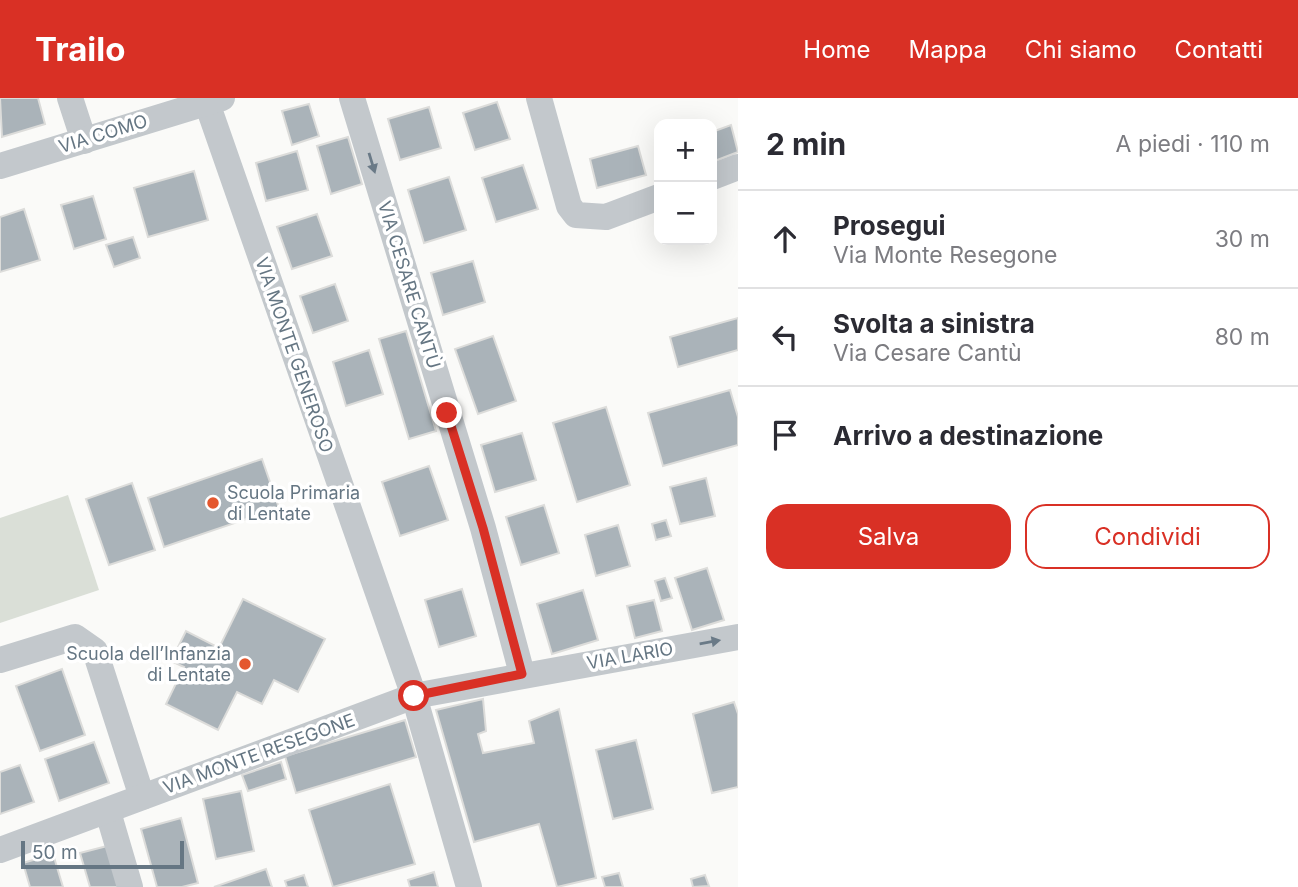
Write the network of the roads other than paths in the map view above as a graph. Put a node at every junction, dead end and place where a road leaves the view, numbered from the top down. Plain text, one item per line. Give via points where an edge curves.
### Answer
1 (70, 98) edge
2 (352, 98) edge
3 (538, 98) edge
4 (214, 100) edge
5 (83, 141) junction
6 (0, 166) edge
7 (738, 167) edge
8 (717, 175) edge
9 (654, 199) edge
10 (738, 637) edge
11 (0, 660) edge
12 (522, 674) junction
13 (414, 696) junction
14 (142, 797) junction
15 (108, 812) junction
16 (0, 850) edge
17 (130, 887) edge
18 (469, 887) edge

1 - 5 street
2 -> 12 street, VIA CESARE CANTÙ via 483,528
3 - 9 street via 569,206 576,215 606,217
4 - 5 street, VIA COMO
4 - 13 street, VIA MONTE GENEROSO
5 - 6 street, VIA COMO
7 - 8 street
12 -> 10 street, VIA LARIO
11 - 14 street via 75,637 95,652
12 - 13 street, VIA MONTE RESEGONE
13 - 14 street, VIA MONTE RESEGONE
13 - 18 street, VIA MONTE GENEROSO
14 - 15 street, VIA MONTE RESEGONE
15 - 16 street, VIA MONTE RESEGONE
15 - 17 street

